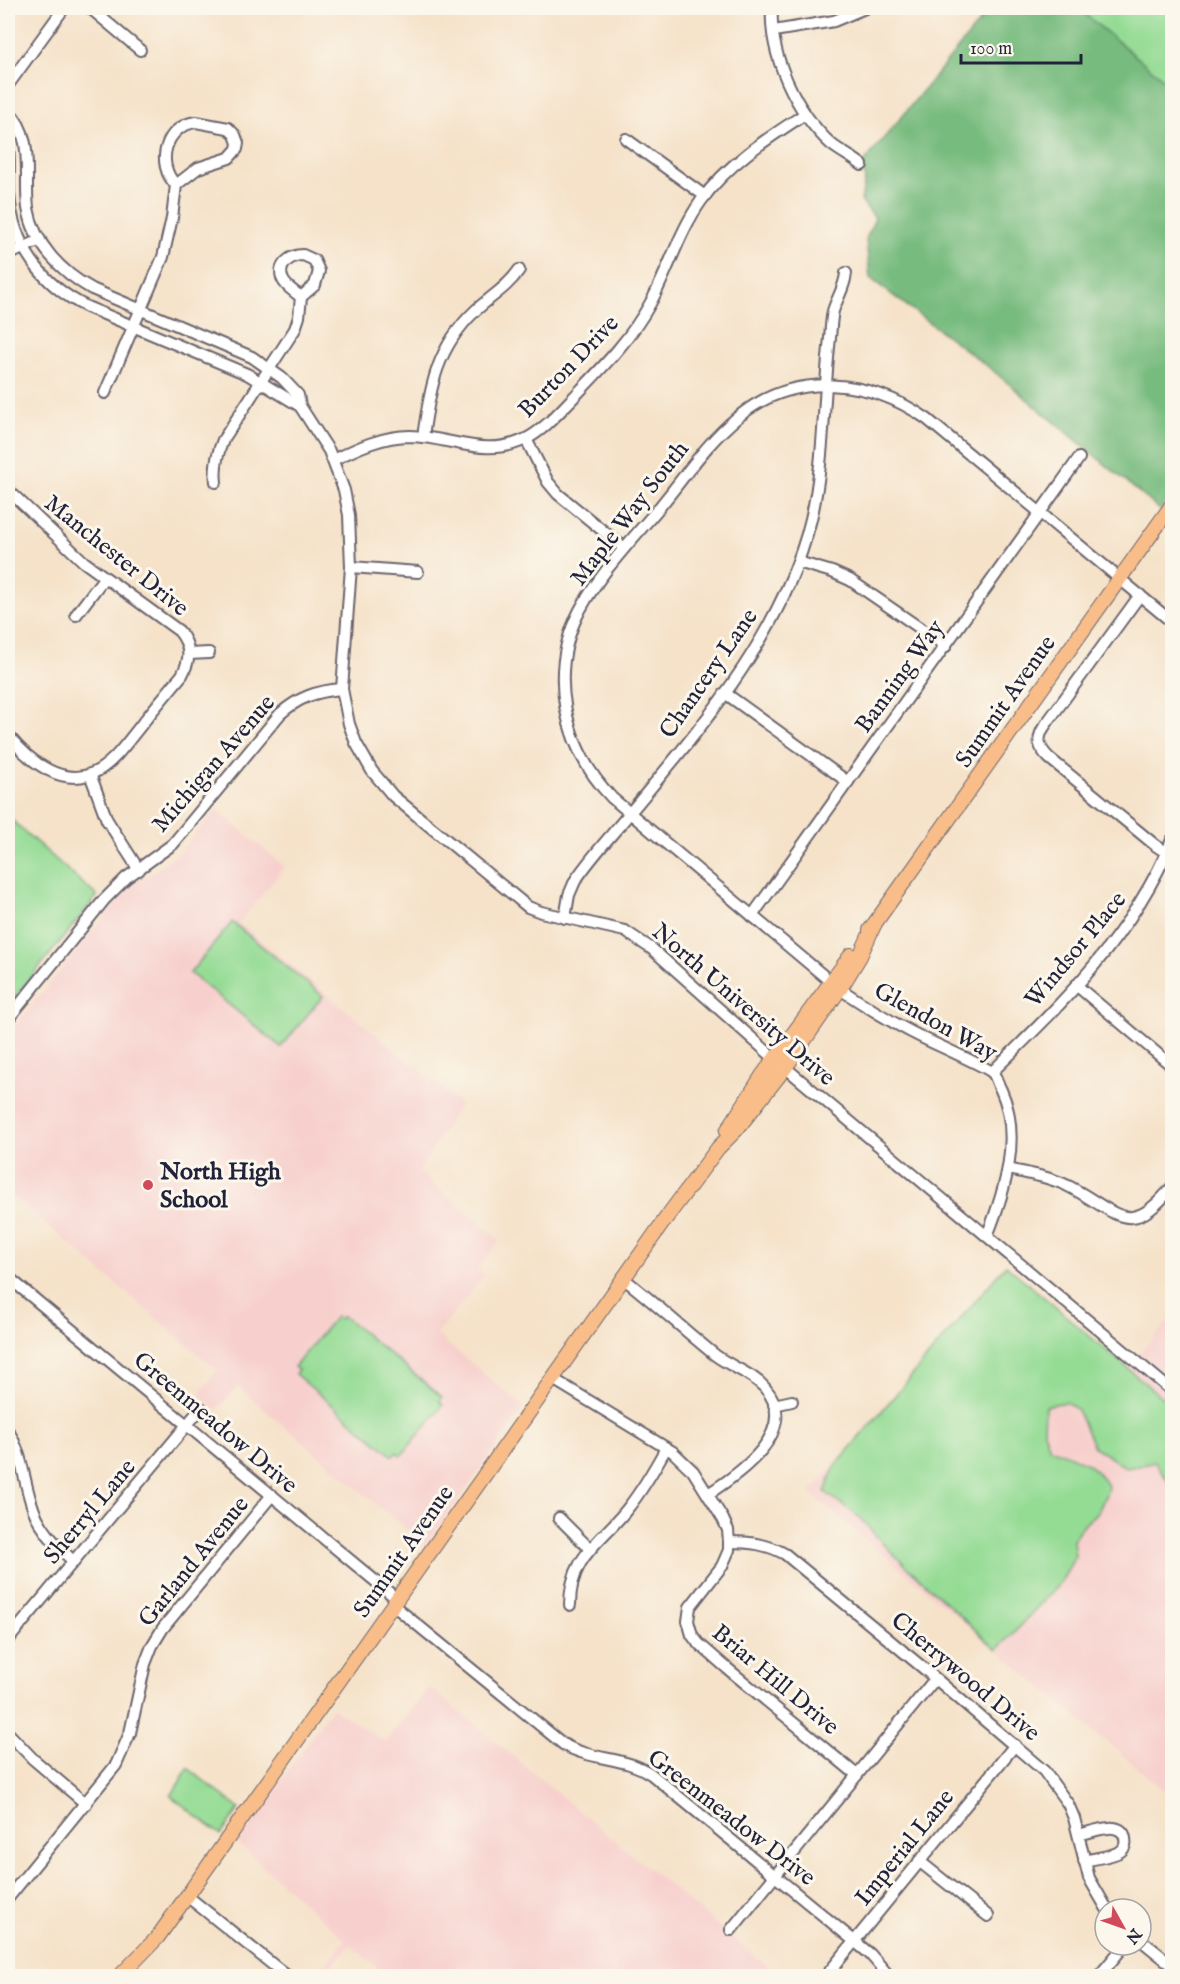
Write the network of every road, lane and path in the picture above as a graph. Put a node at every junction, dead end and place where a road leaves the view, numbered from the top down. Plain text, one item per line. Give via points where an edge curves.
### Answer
1 (64, 8) edge
2 (90, 8) edge
3 (772, 8) edge
4 (865, 8) edge
5 (774, 32) junction
6 (140, 50) dead end
7 (8, 85) edge
8 (8, 111) edge
9 (805, 114) junction
10 (626, 139) dead end
11 (8, 147) edge
12 (862, 165) dead end
13 (177, 185) junction
14 (705, 196) junction
15 (40, 240) junction
16 (23, 248) junction
17 (8, 255) edge
18 (519, 270) dead end
19 (846, 277) dead end
20 (301, 297) dead end
21 (142, 309) junction
22 (134, 327) junction
23 (270, 369) junction
24 (261, 382) junction
25 (826, 385) junction
26 (105, 393) dead end
27 (300, 406) junction
28 (423, 437) junction
29 (526, 439) junction
30 (1079, 458) dead end
31 (333, 460) junction
32 (216, 482) dead end
33 (8, 490) edge
34 (1173, 505) edge
35 (1040, 513) junction
36 (624, 548) junction
37 (798, 562) junction
38 (351, 567) junction
39 (418, 572) dead end
40 (104, 578) junction
41 (1119, 578) junction
42 (1140, 595) junction
43 (76, 615) dead end
44 (1173, 622) edge
45 (946, 646) junction
46 (209, 653) dead end
47 (189, 654) junction
48 (342, 690) junction
49 (725, 693) junction
50 (8, 735) edge
51 (90, 774) junction
52 (848, 782) junction
53 (629, 814) junction
54 (1173, 840) edge
55 (1167, 853) junction
56 (139, 870) junction
57 (752, 916) junction
58 (565, 918) junction
59 (836, 986) junction
60 (1076, 986) junction
61 (8, 1019) edge
62 (774, 1058) junction
63 (1173, 1066) edge
64 (785, 1068) junction
65 (992, 1072) junction
66 (718, 1148) junction
67 (1008, 1169) junction
68 (1173, 1187) edge
69 (987, 1236) junction
70 (8, 1276) edge
71 (623, 1278) junction
72 (553, 1379) junction
73 (1173, 1391) edge
74 (792, 1401) dead end
75 (774, 1405) junction
76 (201, 1408) dead end
77 (187, 1425) junction
78 (8, 1431) edge
79 (666, 1448) junction
80 (708, 1494) junction
81 (272, 1495) junction
82 (559, 1518) dead end
83 (729, 1542) junction
84 (590, 1549) junction
85 (74, 1562) junction
86 (395, 1602) junction
87 (570, 1605) dead end
88 (8, 1640) edge
89 (935, 1678) junction
90 (8, 1733) edge
91 (1015, 1744) junction
92 (857, 1775) junction
93 (86, 1804) junction
94 (1079, 1835) junction
95 (919, 1861) junction
96 (1084, 1862) junction
97 (774, 1876) junction
98 (187, 1896) junction
99 (1099, 1897) edge
100 (8, 1898) edge
101 (988, 1916) dead end
102 (731, 1930) dead end
103 (854, 1941) junction
104 (1153, 1950) edge
105 (1115, 1957) edge
106 (1172, 1965) edge
107 (120, 1977) edge
108 (287, 1977) edge
109 (825, 1977) edge
110 (889, 1977) edge
111 (1099, 1977) edge

1 - 7 street
2 - 6 street
3 - 5 street
4 - 5 street via 834,21
5 - 9 street via 783,68
8 - 15 street, North University Drive via 23,136 28,207
9 - 12 street via 830,143
9 - 14 street, Burton Drive via 738,161
10 - 14 street
11 - 16 street, North University Drive via 10,205
13 - 13 street via 198,168 234,154 238,143 232,131 225,126 196,122 177,131 166,146 164,158 169,177
13 - 21 street via 163,257
14 - 29 street, Burton Drive via 632,333 560,411
15 - 16 street
15 - 21 street, North University Drive via 60,268 77,281
16 - 17 street
16 - 22 street, North University Drive via 38,270 61,292
18 - 28 street via 473,313 445,350 431,386
19 - 25 street, Chancery Lane via 834,311
20 - 23 street via 295,329
21 - 22 street
21 - 23 street, North University Drive via 237,349
22 - 24 street, North University Drive
22 - 26 street
23 - 24 street
23 - 27 street, North University Drive via 298,395
24 - 27 street, North University Drive
24 - 32 street via 223,440 217,455
25 - 35 street, Maple Way South via 872,391 911,408
25 - 36 street, Maple Way South via 788,392 739,416 705,450
25 - 37 street, Chancery Lane via 815,497
27 - 31 street, North University Drive
28 - 29 street, Burton Drive via 482,448
28 - 31 street, Burton Drive via 380,441
29 - 36 street via 558,494
30 - 35 street, Banning Way
31 - 38 street, North University Drive via 349,516
33 - 40 street, Manchester Drive
34 - 41 main road, Summit Avenue
35 - 41 street, Maple Way South
35 - 45 street, Banning Way
36 - 53 street, Maple Way South via 576,619 566,650 563,686 570,730 585,764 597,783
37 - 45 street via 850,580
37 - 49 street, Chancery Lane via 764,634
38 - 39 street
38 - 48 street, North University Drive
40 - 43 street
40 - 47 street, Manchester Drive via 179,631
41 - 42 street, Maple Way South
41 - 59 main road, Summit Avenue via 875,923
42 - 44 street, Maple Way South
42 - 55 street via 1038,739 1049,758
45 - 52 street, Banning Way
46 - 47 street
47 - 51 street, Manchester Drive via 182,675 122,748 106,765
48 - 56 street, Michigan Avenue via 310,694 288,707 181,835
48 - 58 street, North University Drive via 356,742 372,771 393,796 520,902
49 - 52 street
49 - 53 street, Chancery Lane
50 - 51 street via 37,764 51,772 68,777
51 - 56 street via 107,820
52 - 57 street, Banning Way
53 - 57 street, Maple Way South
53 - 58 street, Chancery Lane via 574,881
54 - 55 street, Windsor Place
55 - 60 street, Windsor Place via 1125,927
56 - 61 street, Michigan Avenue via 104,900
57 - 59 street, Maple Way South
58 - 62 street, North University Drive via 617,928 638,938
59 - 62 main road, Summit Avenue
59 - 64 main road, Summit Avenue
59 - 65 street, Glendon Way via 903,1027
60 - 63 street
60 - 65 street, Windsor Place
62 - 64 street, North University Drive
62 - 66 main road, Summit Avenue
64 - 66 main road, Summit Avenue
64 - 69 street, North University Drive
65 - 67 street, Glendon Way via 1009,1113
66 - 71 main road, Summit Avenue
67 - 68 street via 1061,1183 1105,1209 1128,1217 1149,1211
67 - 69 street, Glendon Way
69 - 73 street, North University Drive
70 - 77 street, Greenmeadow Drive
71 - 72 main road, Summit Avenue
71 - 75 street via 727,1364 759,1382
72 - 79 street
72 - 86 main road, Summit Avenue
74 - 75 street
75 - 80 street via 772,1432 765,1446 735,1477
76 - 77 street, Sherryl Lane
77 - 81 street, Greenmeadow Drive
77 - 85 street, Sherryl Lane
78 - 85 street via 20,1455 39,1521
79 - 80 street via 688,1464
79 - 84 street via 627,1509
80 - 83 street via 728,1530
81 - 86 street, Greenmeadow Drive
81 - 93 street, Garland Avenue via 156,1638 141,1675 126,1746
82 - 84 street
83 - 89 street, Cherrywood Drive via 762,1544 785,1554
83 - 92 street, Briar Hill Drive via 722,1566 690,1607 692,1635
84 - 87 street via 575,1569
85 - 88 street, Sherryl Lane
86 - 97 street, Greenmeadow Drive via 563,1744 584,1754 643,1769
86 - 98 main road, Summit Avenue
89 - 91 street, Cherrywood Drive
89 - 92 street
90 - 93 street via 33,1760
91 - 94 street, Cherrywood Drive via 1061,1792
91 - 95 street, Imperial Lane
92 - 97 street
93 - 100 street, Garland Avenue
94 - 96 street, Cherrywood Drive
94 - 96 street via 1113,1828 1125,1838 1120,1852
95 - 101 street
95 - 103 street, Imperial Lane
96 - 99 street, Cherrywood Drive
97 - 102 street
97 - 103 street, Greenmeadow Drive
98 - 107 main road, Summit Avenue via 157,1938
98 - 108 street
103 - 109 street, Imperial Lane
103 - 110 street, Greenmeadow Drive
104 - 106 street
105 - 111 street

